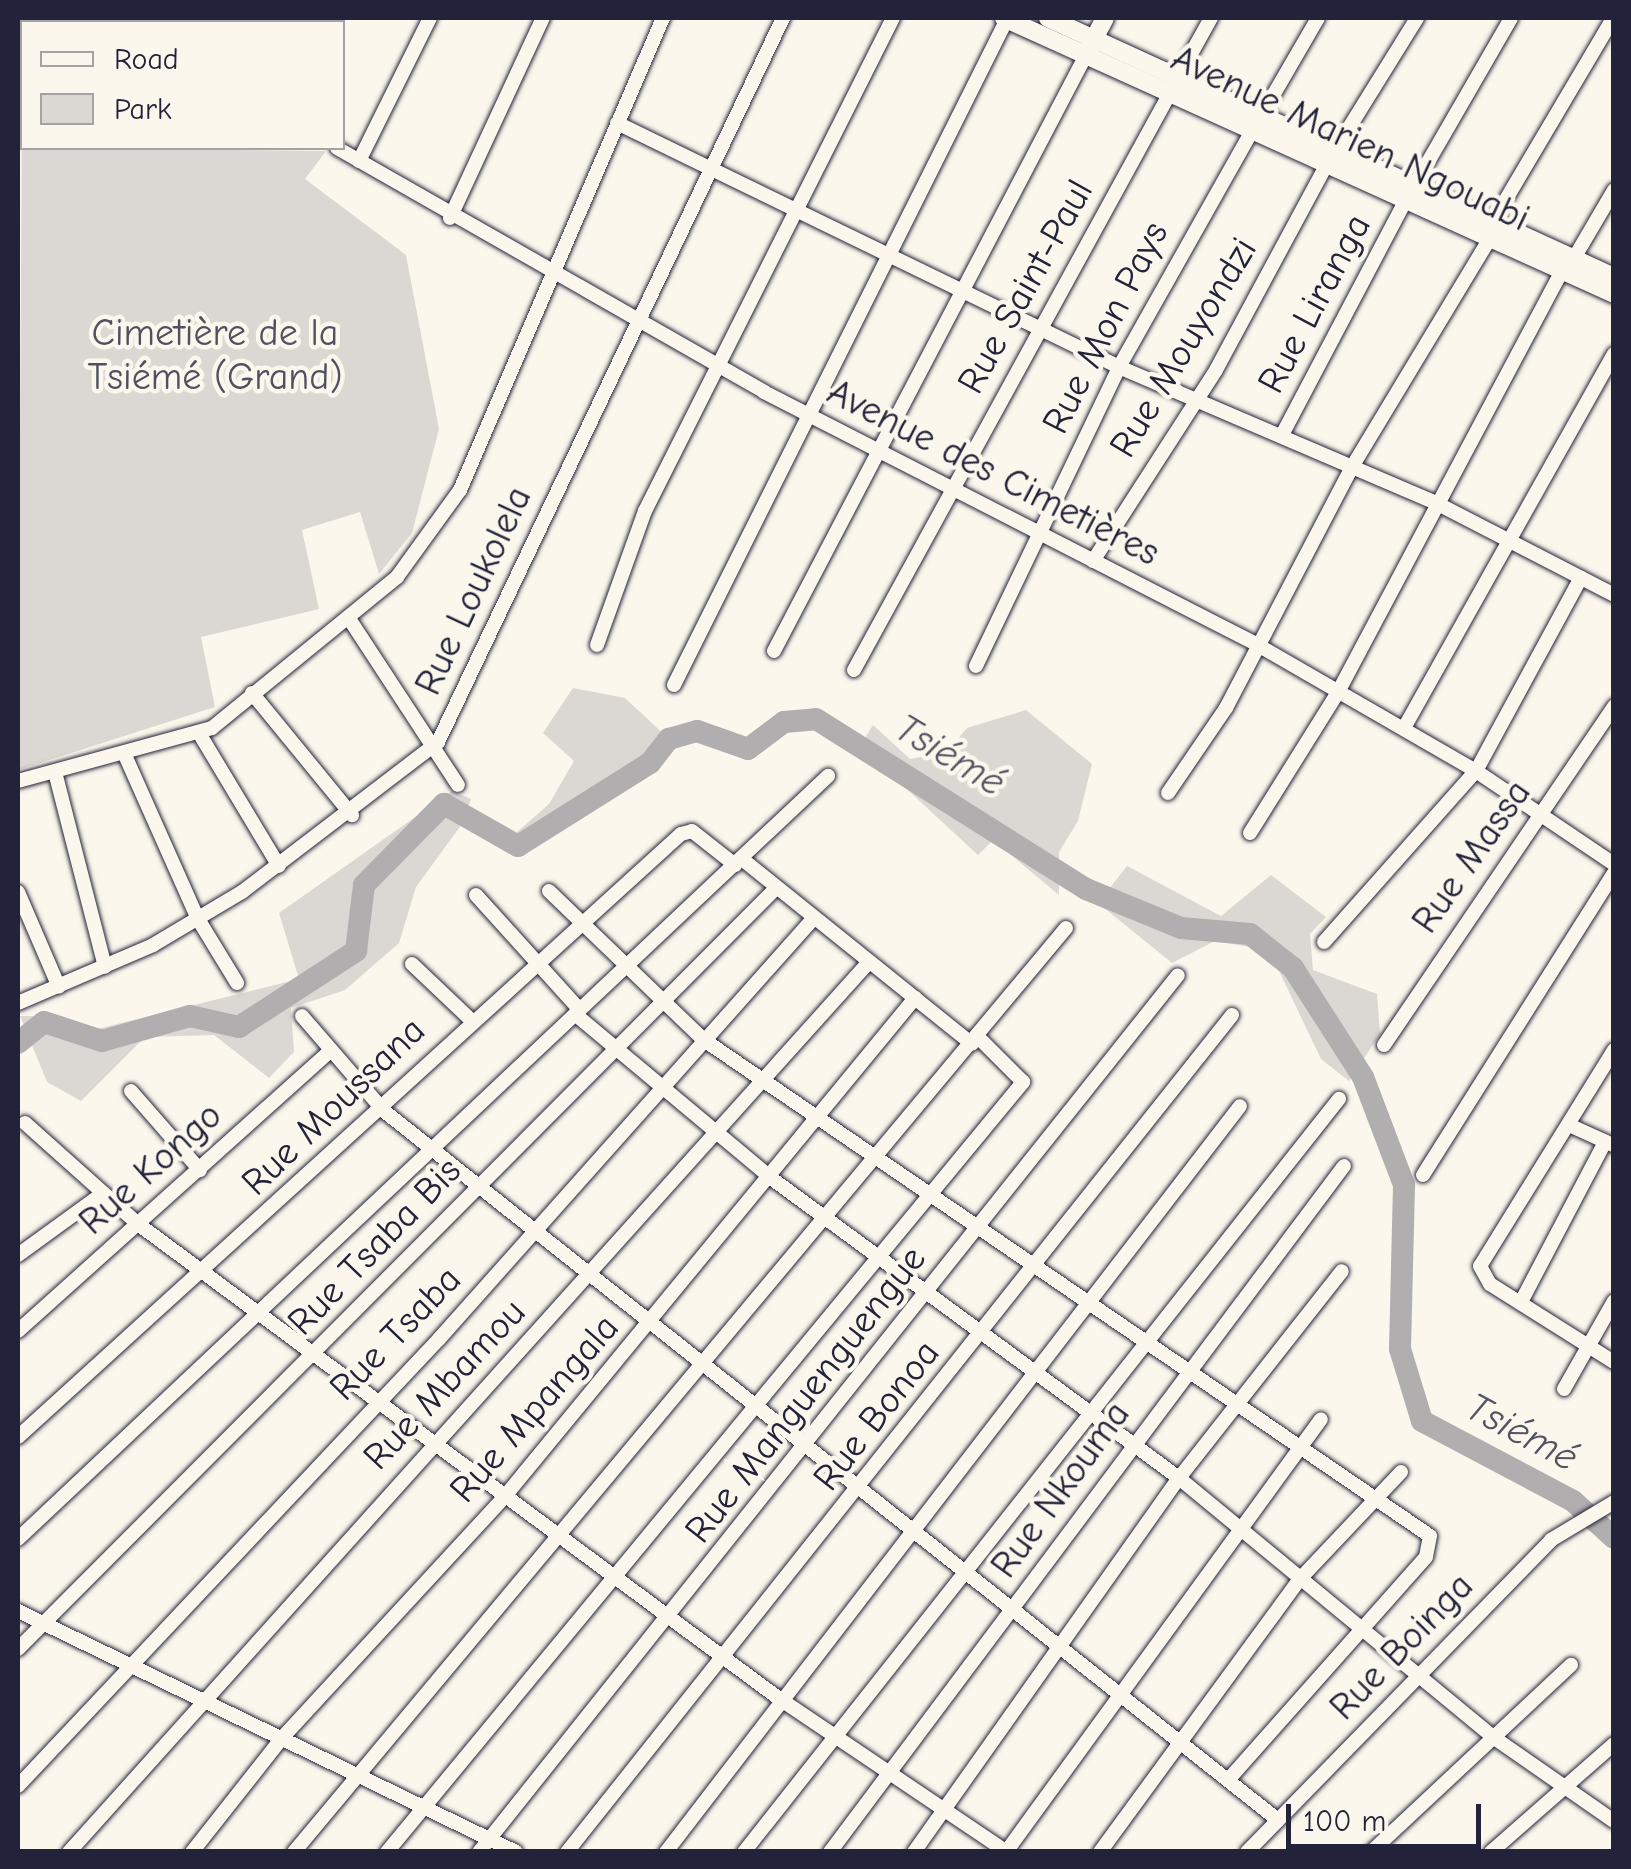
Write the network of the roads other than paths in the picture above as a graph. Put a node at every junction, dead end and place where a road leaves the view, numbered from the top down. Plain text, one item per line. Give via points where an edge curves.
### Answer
1 (430, 18) edge
2 (543, 18) edge
3 (663, 18) edge
4 (783, 18) edge
5 (893, 18) edge
6 (1006, 18) edge
7 (1048, 18) edge
8 (1105, 18) edge
9 (1211, 18) edge
10 (1318, 18) edge
11 (1416, 18) edge
12 (1511, 18) edge
13 (1614, 18) edge
14 (1090, 47) junction
15 (1174, 86) junction
16 (617, 123) junction
17 (1256, 125) junction
18 (339, 150) edge
19 (1330, 159) junction
20 (359, 162) junction
21 (714, 166) junction
22 (1614, 190) edge
23 (1409, 195) junction
24 (799, 211) junction
25 (450, 218) junction
26 (1491, 230) junction
27 (889, 258) junction
28 (1567, 266) junction
29 (549, 275) junction
30 (1614, 277) edge
31 (963, 291) junction
32 (1614, 294) edge
33 (638, 323) junction
34 (1041, 330) junction
35 (1614, 354) edge
36 (719, 366) junction
37 (1120, 367) junction
38 (1192, 398) junction
39 (806, 414) junction
40 (1282, 436) junction
41 (880, 453) junction
42 (1352, 467) junction
43 (957, 492) junction
44 (1438, 504) junction
45 (1043, 534) junction
46 (1512, 543) junction
47 (1093, 561) junction
48 (1581, 578) junction
49 (1614, 595) edge
50 (350, 620) junction
51 (1256, 644) junction
52 (598, 645) dead end
53 (774, 651) dead end
54 (976, 666) dead end
55 (854, 670) dead end
56 (674, 684) dead end
57 (252, 693) junction
58 (1337, 694) junction
59 (1614, 706) edge
60 (1404, 728) junction
61 (199, 733) junction
62 (438, 742) junction
63 (124, 753) junction
64 (1476, 771) junction
65 (55, 772) junction
66 (828, 776) dead end
67 (18, 781) edge
68 (458, 785) dead end
69 (1168, 793) dead end
70 (352, 815) junction
71 (1542, 816) junction
72 (1250, 833) dead end
73 (738, 862) junction
74 (1614, 864) edge
75 (279, 866) junction
76 (1614, 873) edge
77 (776, 888) junction
78 (549, 892) dead end
79 (476, 895) dead end
80 (20, 902) edge
81 (813, 919) junction
82 (198, 920) junction
83 (582, 926) junction
84 (1066, 928) dead end
85 (1324, 942) dead end
86 (869, 962) junction
87 (412, 964) dead end
88 (539, 965) junction
89 (622, 967) junction
90 (105, 968) junction
91 (1178, 975) dead end
92 (237, 983) dead end
93 (58, 988) junction
94 (915, 998) junction
95 (18, 1003) edge
96 (660, 1004) junction
97 (578, 1012) junction
98 (1232, 1015) dead end
99 (302, 1016) dead end
100 (472, 1020) junction
101 (704, 1040) junction
102 (975, 1040) junction
103 (1384, 1045) dead end
104 (1614, 1050) edge
105 (614, 1051) junction
106 (327, 1054) junction
107 (766, 1080) junction
108 (132, 1091) dead end
109 (661, 1091) junction
110 (1340, 1098) dead end
111 (1240, 1106) dead end
112 (384, 1111) junction
113 (820, 1120) junction
114 (25, 1124) dead end
115 (1570, 1124) junction
116 (719, 1134) junction
117 (433, 1143) junction
118 (1609, 1144) edge
119 (872, 1160) junction
120 (1344, 1166) dead end
121 (200, 1170) junction
122 (1423, 1175) dead end
123 (772, 1178) junction
124 (483, 1183) junction
125 (102, 1194) junction
126 (929, 1197) junction
127 (829, 1218) junction
128 (138, 1224) junction
129 (540, 1227) junction
130 (980, 1228) junction
131 (20, 1249) edge
132 (883, 1256) junction
133 (1038, 1267) junction
134 (208, 1270) junction
135 (1342, 1271) dead end
136 (594, 1272) junction
137 (929, 1291) junction
138 (1088, 1301) junction
139 (1614, 1301) edge
140 (1521, 1302) junction
141 (263, 1314) junction
142 (654, 1320) junction
143 (18, 1331) edge
144 (984, 1334) junction
145 (1144, 1339) junction
146 (1590, 1346) junction
147 (317, 1353) junction
148 (1614, 1362) edge
149 (708, 1364) junction
150 (1190, 1368) junction
151 (1028, 1371) junction
152 (1564, 1389) dead end
153 (379, 1399) junction
154 (754, 1402) junction
155 (1237, 1402) junction
156 (1085, 1414) junction
157 (1322, 1419) dead end
158 (18, 1437) edge
159 (436, 1441) junction
160 (808, 1445) junction
161 (1298, 1445) junction
162 (1134, 1446) junction
163 (1400, 1472) dead end
164 (1179, 1478) junction
165 (862, 1490) junction
166 (506, 1495) junction
167 (1371, 1496) junction
168 (1610, 1505) edge
169 (910, 1527) junction
170 (1240, 1528) junction
171 (559, 1531) junction
172 (18, 1539) edge
173 (963, 1571) junction
174 (617, 1575) junction
175 (1298, 1581) junction
176 (18, 1611) edge
177 (1011, 1612) junction
178 (675, 1615) junction
179 (43, 1624) junction
180 (1360, 1626) junction
181 (18, 1649) edge
182 (1060, 1651) junction
183 (724, 1654) junction
184 (126, 1663) junction
185 (1571, 1665) dead end
186 (1421, 1674) junction
187 (1117, 1695) junction
188 (777, 1698) junction
189 (202, 1700) junction
190 (832, 1736) junction
191 (282, 1738) junction
192 (1493, 1738) junction
193 (1183, 1742) junction
194 (1614, 1744) edge
195 (888, 1772) junction
196 (356, 1774) junction
197 (1230, 1778) junction
198 (18, 1786) edge
199 (1566, 1788) junction
200 (424, 1808) junction
201 (943, 1810) junction
202 (1278, 1820) junction
203 (1614, 1820) edge
204 (490, 1838) junction
205 (1006, 1851) edge
206 (69, 1852) edge
207 (192, 1852) edge
208 (294, 1852) edge
209 (387, 1852) edge
210 (480, 1852) edge
211 (516, 1852) edge
212 (567, 1852) edge
213 (666, 1852) edge
214 (744, 1852) edge
215 (830, 1852) edge
216 (914, 1852) edge
217 (1100, 1852) edge
218 (1246, 1852) edge
219 (1371, 1852) edge
220 (1491, 1852) edge

1 - 20 street
2 - 25 street
3 - 16 street
4 - 21 street, Rue Loukolela
5 - 24 street
6 - 14 main road, Avenue Marien Ngouabi
6 - 27 street
7 - 14 main road
8 - 14 main road
9 - 15 street, Rue Saint-Paul
10 - 17 street, Rue Mon Pays
11 - 19 street, Rue Mouyondzi
12 - 23 street, Rue Liranga
13 - 26 street
14 - 15 main road, Avenue Marien Ngouabi
14 - 31 street
15 - 17 main road, Avenue Marien Ngouabi
15 - 34 street, Rue Saint-Paul
16 - 21 street
16 - 29 street
17 - 19 main road, Avenue Marien Ngouabi
17 - 37 street, Rue Mon Pays
18 - 20 street, Avenue des Cimetières
19 - 23 main road, Avenue Marien Ngouabi
19 - 38 street, Rue Mouyondzi
20 - 25 street, Avenue des Cimetières
21 - 24 street
21 - 33 street, Rue Loukolela
22 - 28 street
23 - 26 main road, Avenue Marien Ngouabi
23 - 40 street, Rue Liranga
24 - 27 street
24 - 36 street
25 - 29 street, Avenue des Cimetières
26 - 28 main road, Avenue Marien Ngouabi
26 - 42 street
27 - 31 street
27 - 39 street
28 - 30 main road
28 - 32 main road, Avenue Marien Ngouabi
28 - 44 street
29 - 33 street, Avenue des Cimetières
29 - 50 street via 460,490 397,577
31 - 34 street
31 - 41 street
33 - 36 street, Avenue des Cimetières
33 - 62 street, Rue Loukolela
34 - 37 street
34 - 43 street, Rue Saint-Paul
35 - 46 street
36 - 39 street, Avenue des Cimetières
36 - 52 street via 622,562
37 - 38 street
37 - 45 street, Rue Mon Pays
38 - 40 street
38 - 47 street, Rue Mouyondzi
39 - 41 street, Avenue des Cimetières
39 - 56 street
40 - 42 street
41 - 43 street, Avenue des Cimetières
41 - 53 street
42 - 44 street
42 - 51 street
43 - 45 street, Avenue des Cimetières
43 - 55 street, Rue Saint-Paul
44 - 46 street
44 - 58 street
45 - 47 street, Avenue des Cimetières
45 - 54 street, Rue Mon Pays via 1011,577
46 - 48 street
46 - 60 street
47 - 51 street, Avenue des Cimetières
48 - 49 street
48 - 64 street
50 - 57 street
50 - 62 street
51 - 58 street, Avenue des Cimetières
51 - 69 street
57 - 61 street
57 - 70 street
58 - 60 street, Avenue des Cimetières
58 - 72 street
59 - 71 street, Rue Massa
60 - 64 street, Avenue des Cimetières
61 - 63 street
61 - 75 street
62 - 68 street
62 - 70 street, Rue Loukolela
63 - 65 street
63 - 82 street
64 - 71 street, Avenue des Cimetières
64 - 85 street
65 - 67 street
65 - 90 street
66 - 73 street
70 - 75 street, Rue Loukolela
71 - 74 street, Avenue des Cimetières
71 - 103 street, Rue Massa
73 - 77 street
73 - 83 street, Rue Moussana via 698,834 681,834
73 - 89 street
75 - 82 street, Rue Loukolela
76 - 122 street
77 - 81 street
77 - 96 street, Rue Tsaba Bis
78 - 83 street
79 - 88 street
80 - 93 street
81 - 86 street
81 - 101 street, Rue Tsaba
82 - 90 street, Rue Loukolela
82 - 92 street
83 - 88 street, Rue Moussana
83 - 89 street
84 - 102 street
86 - 94 street
86 - 107 street, Rue Mbamou
87 - 100 street
88 - 97 street
88 - 100 street, Rue Moussana
89 - 96 street
89 - 97 street
90 - 93 street, Rue Loukolela
91 - 130 street, Rue Manguenguengue
93 - 95 street, Rue Loukolela
94 - 102 street
94 - 113 street, Rue Mpangala
96 - 101 street
96 - 105 street, Rue Tsaba Bis
97 - 105 street
97 - 117 street
98 - 133 street, Rue Bonoa
99 - 106 street
100 - 112 street, Rue Moussana
101 - 107 street
101 - 109 street, Rue Tsaba
102 - 119 street
102 - 126 street via 1025,1077
104 - 115 street
105 - 109 street
105 - 124 street, Rue Tsaba Bis
106 - 112 street
106 - 121 street, Rue Kongo
107 - 113 street
107 - 116 street, Rue Mbamou
108 - 121 street
109 - 116 street
109 - 129 street, Rue Tsaba
110 - 145 street
111 - 138 street
112 - 117 street
112 - 134 street, Rue Moussana
113 - 119 street
113 - 123 street, Rue Mpangala
114 - 125 street
115 - 118 street
115 - 140 street via 1480,1266
116 - 123 street
116 - 136 street, Rue Mbamou
117 - 124 street
117 - 141 street
118 - 140 street
119 - 126 street
119 - 127 street
120 - 150 street, Rue Nkouma
121 - 128 street, Rue Kongo
123 - 127 street
123 - 142 street, Rue Mpangala
124 - 129 street
124 - 147 street, Rue Tsaba Bis
125 - 128 street
125 - 131 street
126 - 130 street
126 - 132 street
127 - 132 street
127 - 149 street
128 - 134 street
128 - 143 street, Rue Kongo
129 - 136 street
129 - 153 street, Rue Tsaba
130 - 133 street
130 - 137 street, Rue Manguenguengue
132 - 137 street
132 - 154 street
133 - 138 street
133 - 144 street, Rue Bonoa
134 - 141 street
134 - 158 street, Rue Moussana
135 - 155 street
136 - 142 street
136 - 159 street, Rue Mbamou
137 - 144 street
137 - 160 street, Rue Manguenguengue
138 - 145 street
138 - 151 street
139 - 146 street
140 - 146 street
141 - 147 street
141 - 172 street
142 - 149 street
142 - 166 street, Rue Mpangala
144 - 151 street
144 - 165 street, Rue Bonoa
145 - 150 street
145 - 156 street
146 - 148 street
146 - 152 street
147 - 153 street
147 - 179 street, Rue Tsaba Bis
149 - 154 street
149 - 171 street
150 - 155 street
150 - 162 street, Rue Nkouma
151 - 156 street
151 - 169 street
153 - 159 street
153 - 184 street, Rue Tsaba
154 - 160 street
154 - 174 street
155 - 161 street
155 - 164 street
156 - 162 street
156 - 173 street
157 - 161 street
159 - 166 street
159 - 189 street, Rue Mbamou
160 - 165 street
160 - 178 street, Rue Manguenguengue
161 - 167 street
161 - 170 street
162 - 164 street
162 - 177 street, Rue Nkouma
163 - 167 street
164 - 170 street
164 - 182 street
165 - 169 street
165 - 183 street, Rue Bonoa
166 - 171 street
166 - 191 street, Rue Mpangala
167 - 175 street
167 - 180 street via 1432,1542
168 - 186 street, Rue Boinga via 1573,1524
169 - 173 street
169 - 188 street
170 - 175 street
170 - 187 street
171 - 174 street
171 - 196 street
173 - 177 street
173 - 190 street
174 - 178 street
174 - 200 street
175 - 180 street
175 - 193 street
176 - 179 street
177 - 182 street
177 - 195 street, Rue Nkouma
178 - 183 street
178 - 204 street, Rue Manguenguengue
179 - 181 street, Rue Tsaba Bis
179 - 184 street
180 - 186 street
180 - 197 street
182 - 187 street
182 - 201 street
183 - 188 street
183 - 212 street, Rue Bonoa
184 - 189 street
184 - 198 street, Rue Tsaba
185 - 192 street
186 - 192 street
186 - 202 street, Rue Boinga
187 - 193 street
187 - 205 street
188 - 190 street
188 - 213 street
189 - 191 street
189 - 206 street, Rue Mbamou
190 - 195 street
190 - 214 street
191 - 196 street
191 - 207 street, Rue Mpangala
192 - 199 street
192 - 219 street
193 - 197 street
193 - 217 street
194 - 199 street
195 - 201 street
195 - 215 street, Rue Nkouma
196 - 200 street
196 - 208 street
197 - 202 street
199 - 203 street
199 - 220 street
200 - 204 street
200 - 209 street
201 - 205 street
201 - 216 street
202 - 218 street, Rue Boinga
204 - 210 street, Rue Manguenguengue
204 - 211 street

